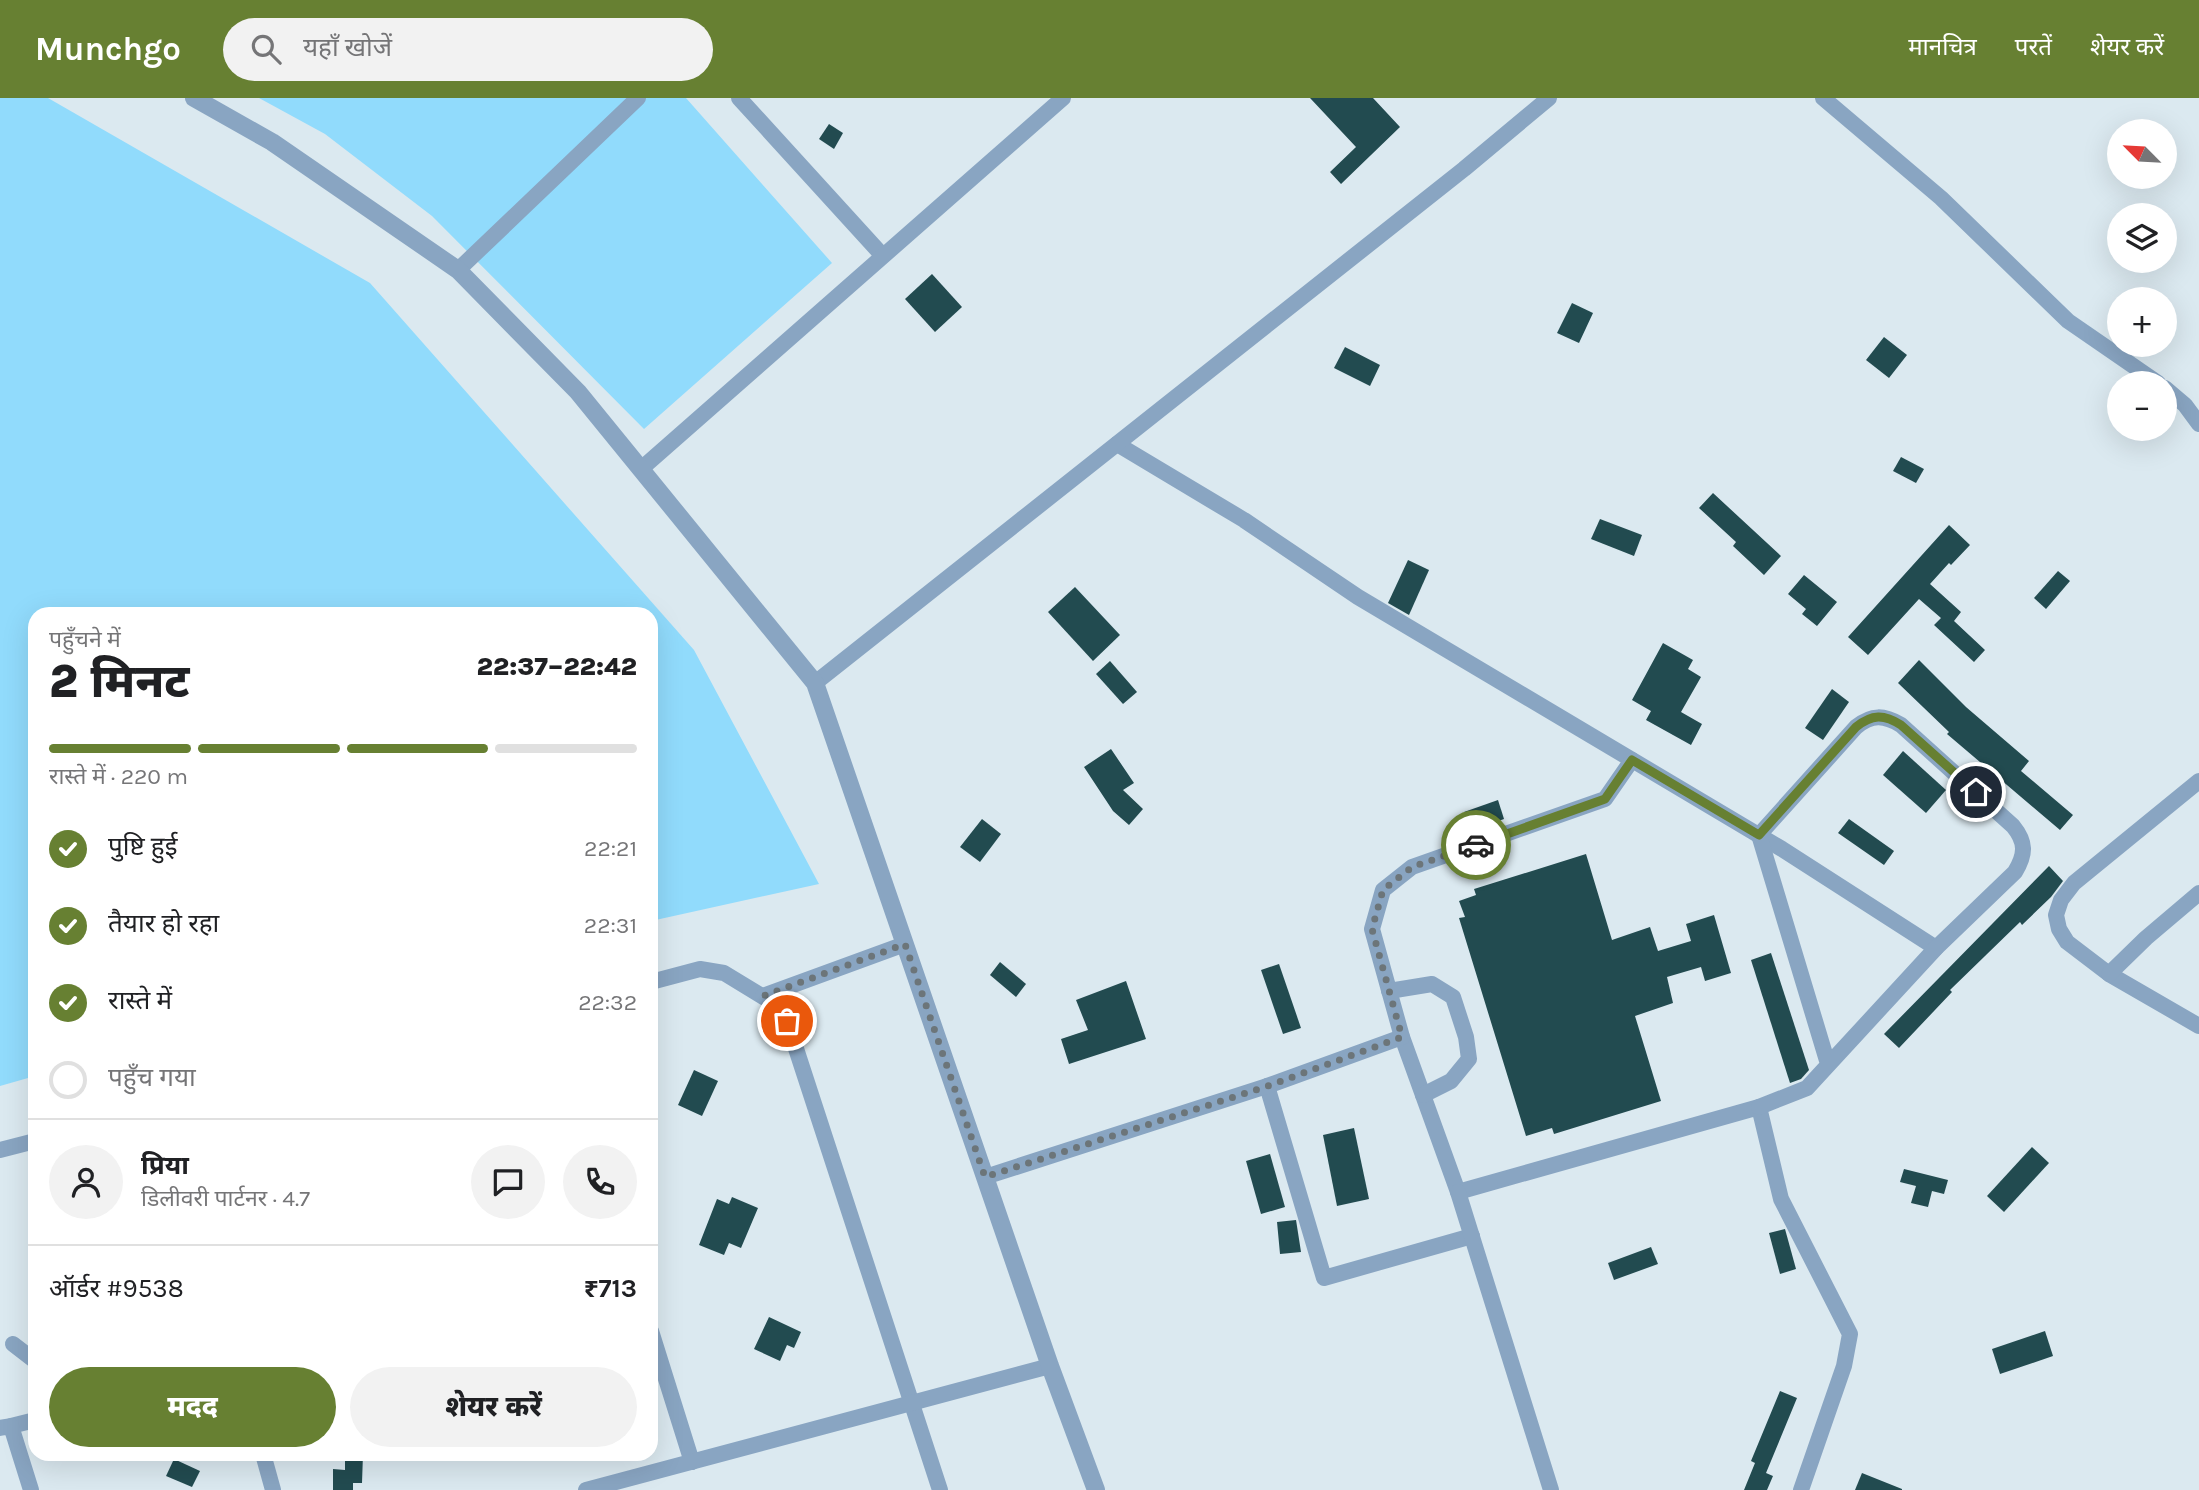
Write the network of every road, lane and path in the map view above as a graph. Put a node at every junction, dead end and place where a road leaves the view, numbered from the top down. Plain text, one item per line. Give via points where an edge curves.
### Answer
1 (194, 98) edge
2 (638, 98) edge
3 (739, 98) edge
4 (1063, 98) edge
5 (1549, 98) edge
6 (1823, 98) edge
7 (882, 255) junction
8 (458, 270) junction
9 (2141, 371) edge
10 (2177, 398) edge
11 (2199, 424) edge
12 (1117, 444) junction
13 (641, 469) junction
14 (815, 683) junction
15 (1632, 760) junction
16 (2199, 781) edge
17 (1759, 835) junction
18 (2199, 893) edge
19 (905, 944) junction
20 (1936, 948) junction
21 (2109, 974) junction
22 (658, 980) edge
23 (1389, 991) junction
24 (763, 996) junction
25 (2199, 1026) edge
26 (1402, 1037) junction
27 (1828, 1064) junction
28 (1268, 1086) junction
29 (1423, 1095) junction
30 (1759, 1107) junction
31 (28, 1143) edge
32 (0, 1150) edge
33 (985, 1177) junction
34 (1458, 1192) junction
35 (1472, 1236) junction
36 (13, 1344) dead end
37 (658, 1353) edge
38 (28, 1356) edge
39 (1050, 1366) junction
40 (911, 1404) junction
41 (28, 1421) edge
42 (6, 1427) edge
43 (265, 1461) edge
44 (692, 1462) junction
45 (31, 1490) edge
46 (273, 1490) edge
47 (586, 1490) edge
48 (940, 1490) edge
49 (1096, 1490) edge
50 (1551, 1490) edge
51 (1801, 1490) edge

1 - 8 street via 272,142
2 - 8 street
3 - 7 street
4 - 7 street
5 - 12 street
6 - 9 street via 1941,198 2068,321
7 - 13 street
8 - 13 street via 578,392
10 - 11 street
12 - 14 street
12 - 15 street via 1244,520 1358,597
13 - 14 street
14 - 19 street
15 - 17 street
15 - 23 street via 1605,799 1412,867 1383,890 1372,929
16 - 21 street via 2074,883 2061,900 2056,915 2067,942
17 - 20 street
17 - 20 street via 1867,718 1890,718 1901,725 2013,826 2024,846 2015,872
17 - 27 street
18 - 21 street
19 - 24 street
19 - 33 street
20 - 27 street
21 - 25 street
22 - 24 street via 700,969 724,973
23 - 26 street
23 - 29 street via 1432,984 1452,997 1466,1037 1469,1059 1451,1081
24 - 40 street via 778,1006 787,1021
26 - 28 street
26 - 29 street
27 - 30 street via 1807,1088
28 - 33 street
28 - 35 street via 1324,1278
29 - 34 street
30 - 34 street
30 - 51 street via 1780,1199 1850,1334 1844,1366
31 - 32 street
33 - 39 street
34 - 35 street
35 - 50 street
36 - 38 street
37 - 44 street
39 - 40 street
39 - 49 street
40 - 44 street
40 - 48 street
41 - 42 street
42 - 45 street
43 - 46 street
44 - 47 street

